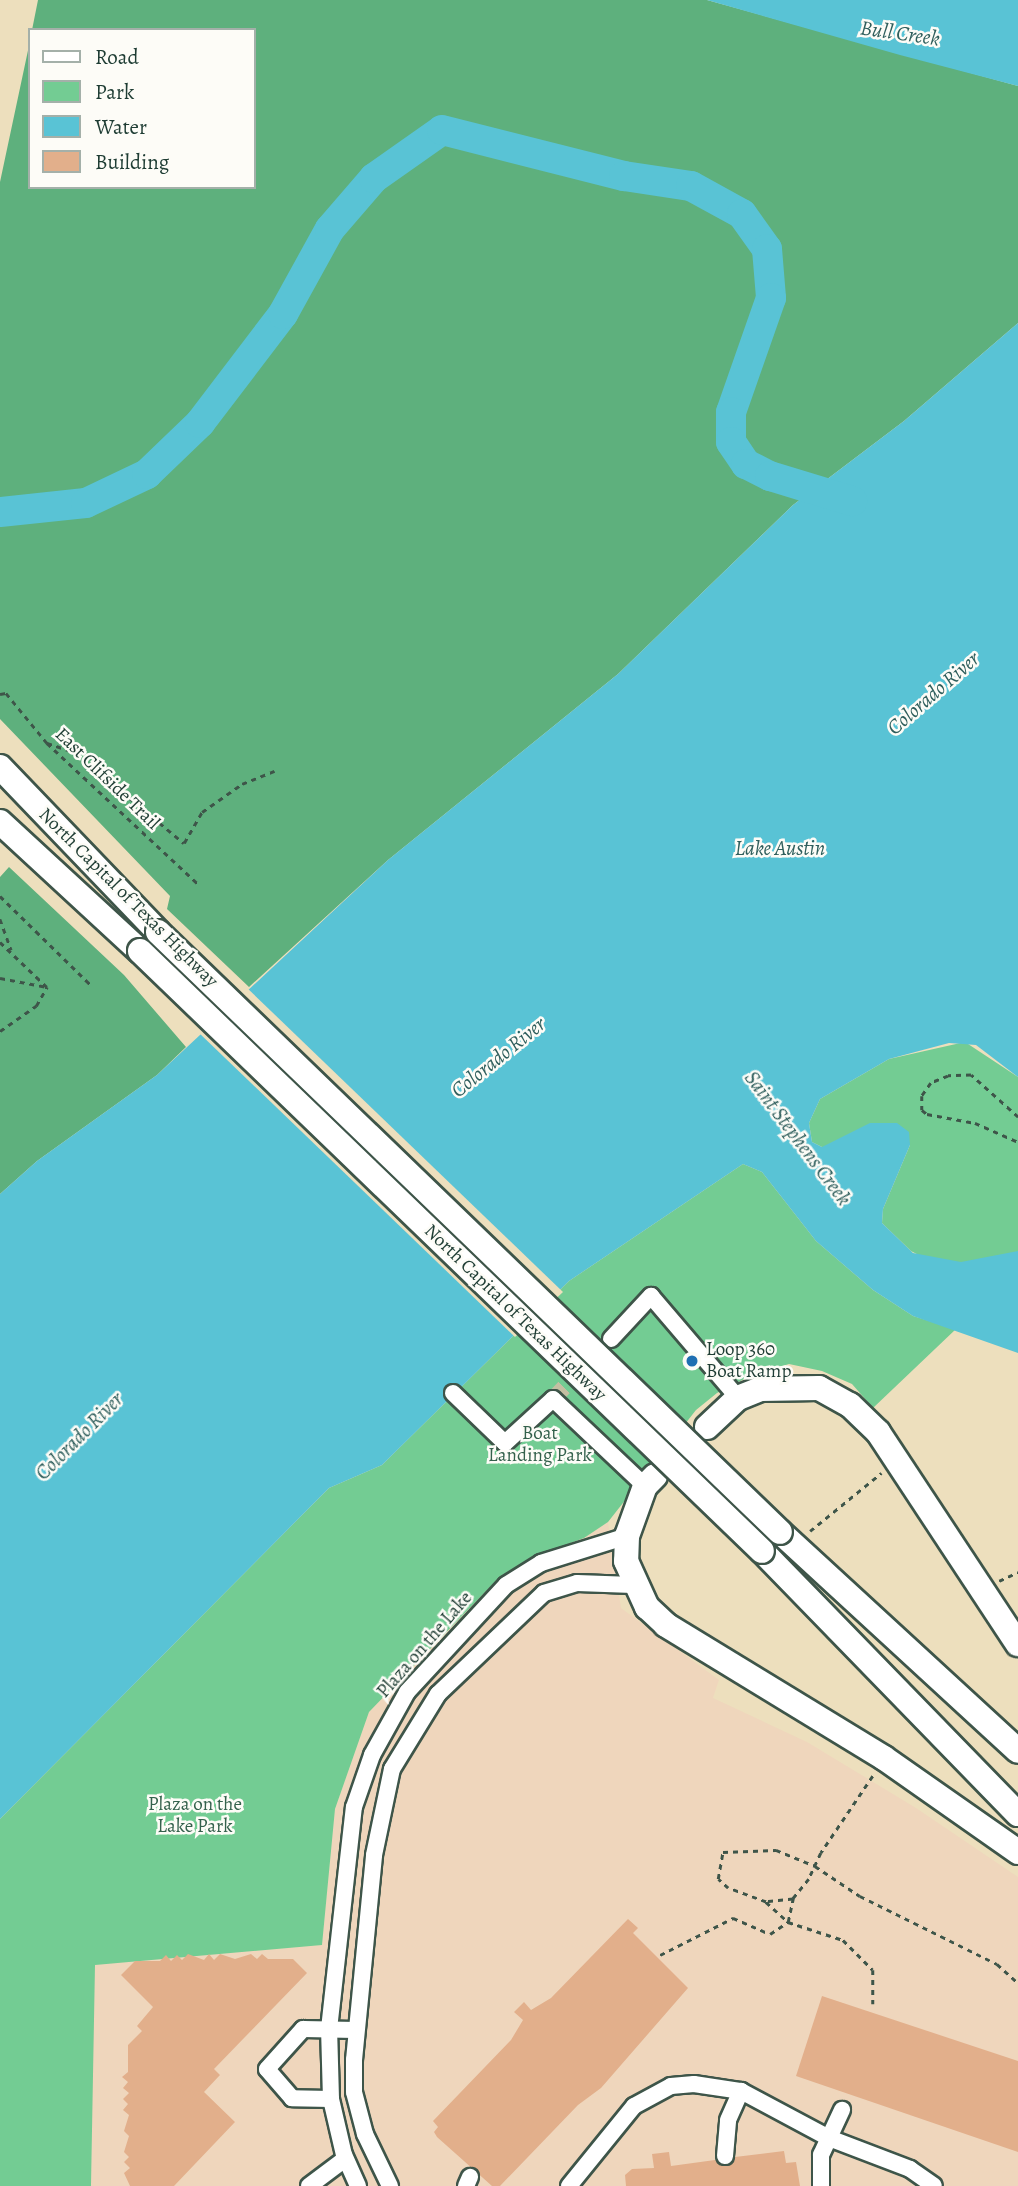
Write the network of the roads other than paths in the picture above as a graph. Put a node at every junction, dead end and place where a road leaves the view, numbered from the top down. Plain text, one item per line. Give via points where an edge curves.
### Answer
1 (0, 767) edge
2 (0, 822) edge
3 (611, 1339) tunnel mouth
4 (453, 1393) dead end
5 (738, 1398) junction
6 (707, 1427) dead end
7 (650, 1481) joint
8 (627, 1536) junction
9 (633, 1585) junction
10 (1018, 1644) edge
11 (1018, 1751) edge
12 (1018, 1814) edge
13 (1018, 1852) edge
14 (329, 2029) junction
15 (356, 2030) junction
16 (741, 2091) junction
17 (331, 2099) junction
18 (842, 2110) dead end
19 (830, 2138) junction
20 (725, 2155) dead end
21 (345, 2159) junction
22 (309, 2186) edge
23 (358, 2186) edge
24 (390, 2186) edge
25 (569, 2186) edge
26 (821, 2186) edge
27 (934, 2186) edge

1 - 11 highway, North Capital of Texas Highway, bridge via 158,932 784,1536
2 - 12 highway, North Capital of Texas Highway, bridge via 140,951 762,1551
3 - 5 street via 651,1296
4 - 7 street via 505,1443 553,1399
5 - 6 highway
5 - 10 highway via 760,1389 819,1388 866,1416
7 - 8 highway
8 - 9 highway via 626,1562
8 - 14 street, Plaza on the Lake via 541,1563 514,1578 394,1710 367,1766 354,1807
9 - 13 highway via 666,1625 884,1758
9 - 15 street via 577,1583 544,1593 438,1694 413,1728 392,1769 382,1804
14 - 15 street
14 - 17 street, Plaza on the Lake
14 - 17 street via 303,2029 267,2068 292,2098
15 - 24 street via 354,2092 365,2134
16 - 19 street
16 - 20 street via 728,2120
16 - 25 street via 694,2084 671,2086 651,2095 626,2115
17 - 21 street, Plaza on the Lake
18 - 19 street
19 - 26 street via 821,2155
19 - 27 street via 910,2169
21 - 22 street
21 - 23 street, Plaza on the Lake

